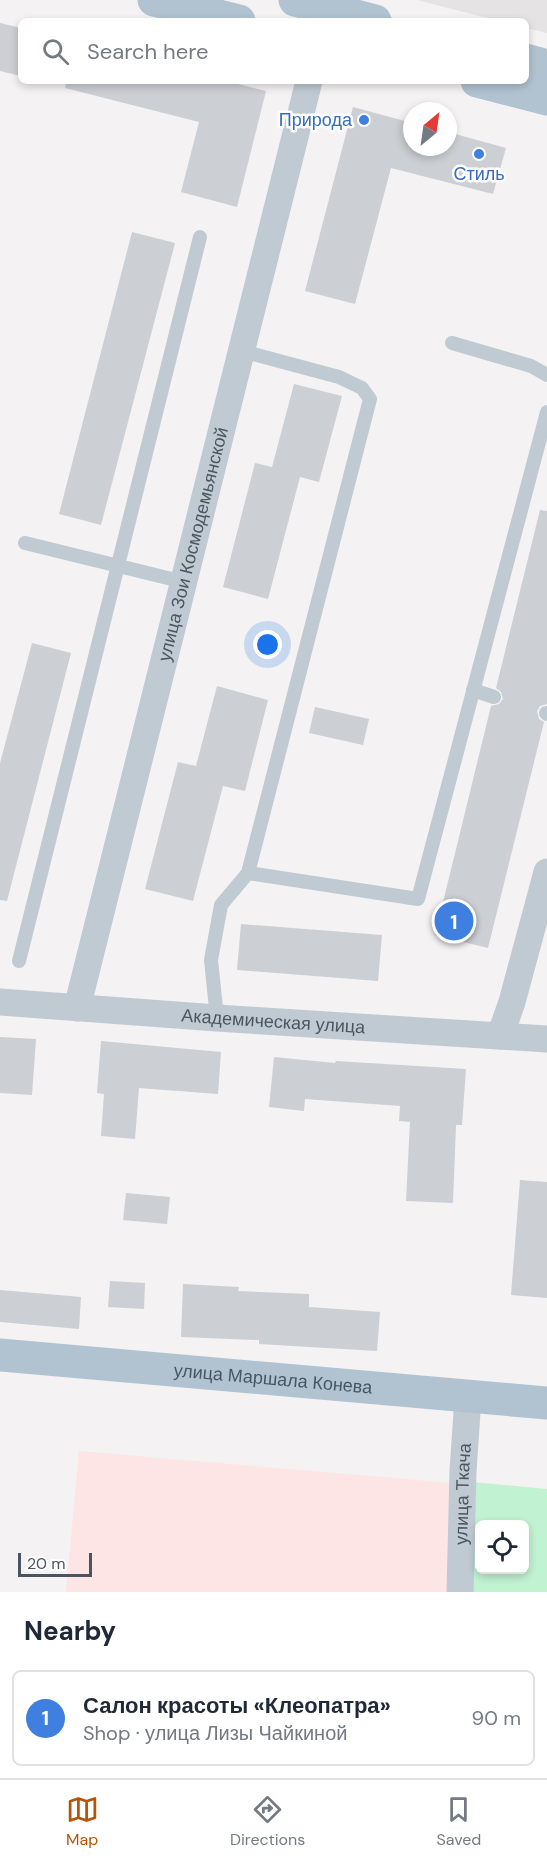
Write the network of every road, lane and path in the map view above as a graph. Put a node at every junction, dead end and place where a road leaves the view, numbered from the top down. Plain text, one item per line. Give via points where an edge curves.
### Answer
1 (154, 0) edge
2 (227, 18) edge
3 (529, 61) edge
4 (547, 66) edge
5 (308, 84) edge
6 (489, 84) edge
7 (547, 99) edge
8 (200, 237) dead end
9 (452, 343) dead end
10 (242, 351) junction
11 (547, 375) edge
12 (547, 412) edge
13 (25, 543) dead end
14 (118, 566) junction
15 (184, 582) junction
16 (473, 690) junction
17 (494, 697) dead end
18 (547, 872) edge
19 (248, 873) junction
20 (19, 961) dead end
21 (0, 1002) edge
22 (77, 1008) junction
23 (217, 1018) junction
24 (500, 1036) junction
25 (547, 1039) edge
26 (0, 1355) edge
27 (468, 1397) junction
28 (547, 1403) edge
29 (460, 1592) edge

1 - 2 main road
3 - 4 main road
5 - 10 street, улица Зои Космодемьянской
6 - 7 main road
8 - 14 lane
9 - 11 lane via 531,366
10 - 15 street, улица Зои Космодемьянской
10 - 19 lane via 339,377 362,388 370,399
12 - 16 lane
13 - 14 lane
14 - 15 lane
14 - 20 lane
15 - 22 street, улица Зои Космодемьянской
16 - 17 lane
16 - 19 lane via 418,899
18 - 24 street
19 - 23 lane via 220,905 211,960
21 - 22 street, Академическая улица
22 - 23 street, Академическая улица
23 - 24 street, Академическая улица
24 - 25 street, Академическая улица
26 - 27 main road, улица Маршала Конева
27 - 28 main road, улица Маршала Конева
27 - 29 street, улица Ткача

